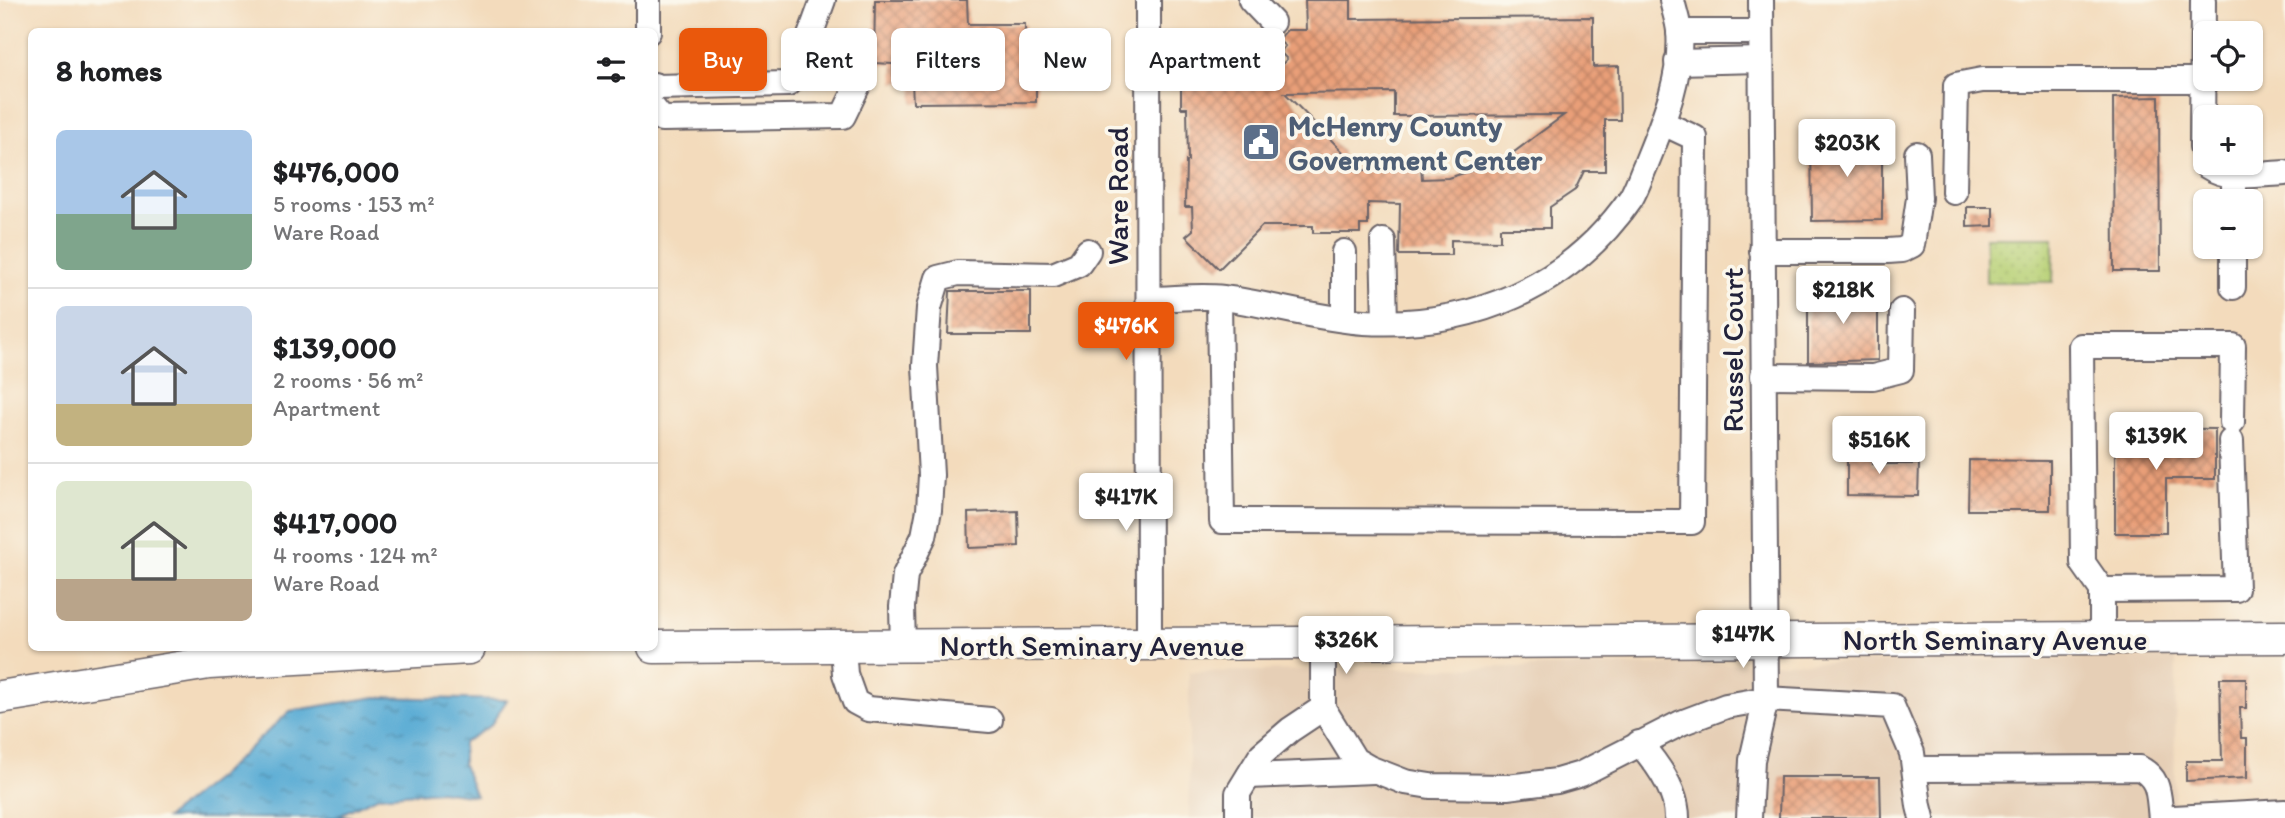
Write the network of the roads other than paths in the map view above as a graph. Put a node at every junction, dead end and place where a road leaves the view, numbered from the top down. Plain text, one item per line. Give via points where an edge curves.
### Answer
1 (648, 0) edge
2 (823, 0) edge
3 (1148, 0) edge
4 (1251, 0) edge
5 (1672, 0) edge
6 (1761, 0) edge
7 (2203, 0) edge
8 (2202, 21) edge
9 (1272, 22) dead end
10 (648, 28) edge
11 (1679, 32) junction
12 (1761, 32) junction
13 (1761, 60) junction
14 (1677, 62) junction
15 (2193, 80) edge
16 (658, 87) edge
17 (855, 91) edge
18 (658, 114) edge
19 (1663, 123) junction
20 (1917, 155) dead end
21 (2285, 173) edge
22 (2263, 174) edge
23 (2234, 175) edge
24 (2234, 189) edge
25 (1954, 192) dead end
26 (1383, 241) dead end
27 (1088, 251) dead end
28 (1762, 251) junction
29 (1344, 252) dead end
30 (2233, 259) edge
31 (2233, 287) dead end
32 (1219, 298) junction
33 (1149, 299) junction
34 (1902, 311) dead end
35 (1344, 319) junction
36 (1385, 322) junction
37 (1763, 376) junction
38 (2102, 590) junction
39 (2285, 637) edge
40 (2102, 638) junction
41 (1765, 641) junction
42 (1323, 644) junction
43 (1149, 645) junction
44 (903, 646) junction
45 (658, 647) edge
46 (843, 647) junction
47 (417, 651) edge
48 (0, 696) edge
49 (1766, 699) junction
50 (1323, 708) junction
51 (990, 720) dead end
52 (1639, 743) junction
53 (1914, 769) junction
54 (1376, 771) junction
55 (1249, 776) junction
56 (2285, 812) edge
57 (1238, 818) edge
58 (1247, 818) edge
59 (1677, 818) edge
60 (1749, 818) edge
61 (1922, 818) edge
62 (2161, 818) edge
63 (2174, 818) edge

1 - 10 street
2 - 16 street via 796,77 788,84
3 - 33 street, Ware Road
4 - 9 street
5 - 11 street
6 - 12 street, Russel Court
7 - 8 street
11 - 12 street
11 - 14 street
12 - 13 street, Russel Court
13 - 14 street
13 - 28 street, Russel Court
14 - 19 street
15 - 25 street via 1982,80 1956,85
17 - 18 street via 843,116 662,119
19 - 32 street via 1695,138 1692,522 1222,521
19 - 36 street via 1632,197 1587,250 1539,285 1452,316
20 - 28 street via 1919,198 1912,245 1895,251
21 - 22 street
23 - 24 street
26 - 36 street
27 - 44 street via 1079,264 1053,275 958,273 939,278 929,308 925,366 929,510 924,536 905,575
28 - 37 street, Russel Court
29 - 35 street
30 - 31 street
32 - 33 street
32 - 35 street
33 - 43 street, Ware Road
34 - 37 street via 1902,370 1873,377
35 - 36 street
37 - 41 street, Russel Court
38 - 38 street via 2083,563 2081,346 2233,346 2236,589
38 - 40 street
39 - 40 main road, North Seminary Avenue
40 - 41 main road, North Seminary Avenue
41 - 42 main road, North Seminary Avenue
41 - 49 street, Russel Court
42 - 43 main road, North Seminary Avenue
42 - 50 street
43 - 44 main road, North Seminary Avenue
44 - 46 main road, North Seminary Avenue
45 - 46 main road, North Seminary Avenue
46 - 51 street via 845,674 855,702 868,709
47 - 48 main road via 209,663
49 - 52 street via 1726,706
49 - 53 street via 1892,706
49 - 60 street, Russel Court via 1752,760
50 - 54 street via 1355,760
50 - 55 street via 1262,754
52 - 54 street via 1581,774 1507,787 1430,786
52 - 59 street via 1664,776
53 - 61 street
53 - 62 street via 2139,768 2156,782
54 - 55 street
55 - 57 street via 1238,793
56 - 63 street
57 - 58 street

